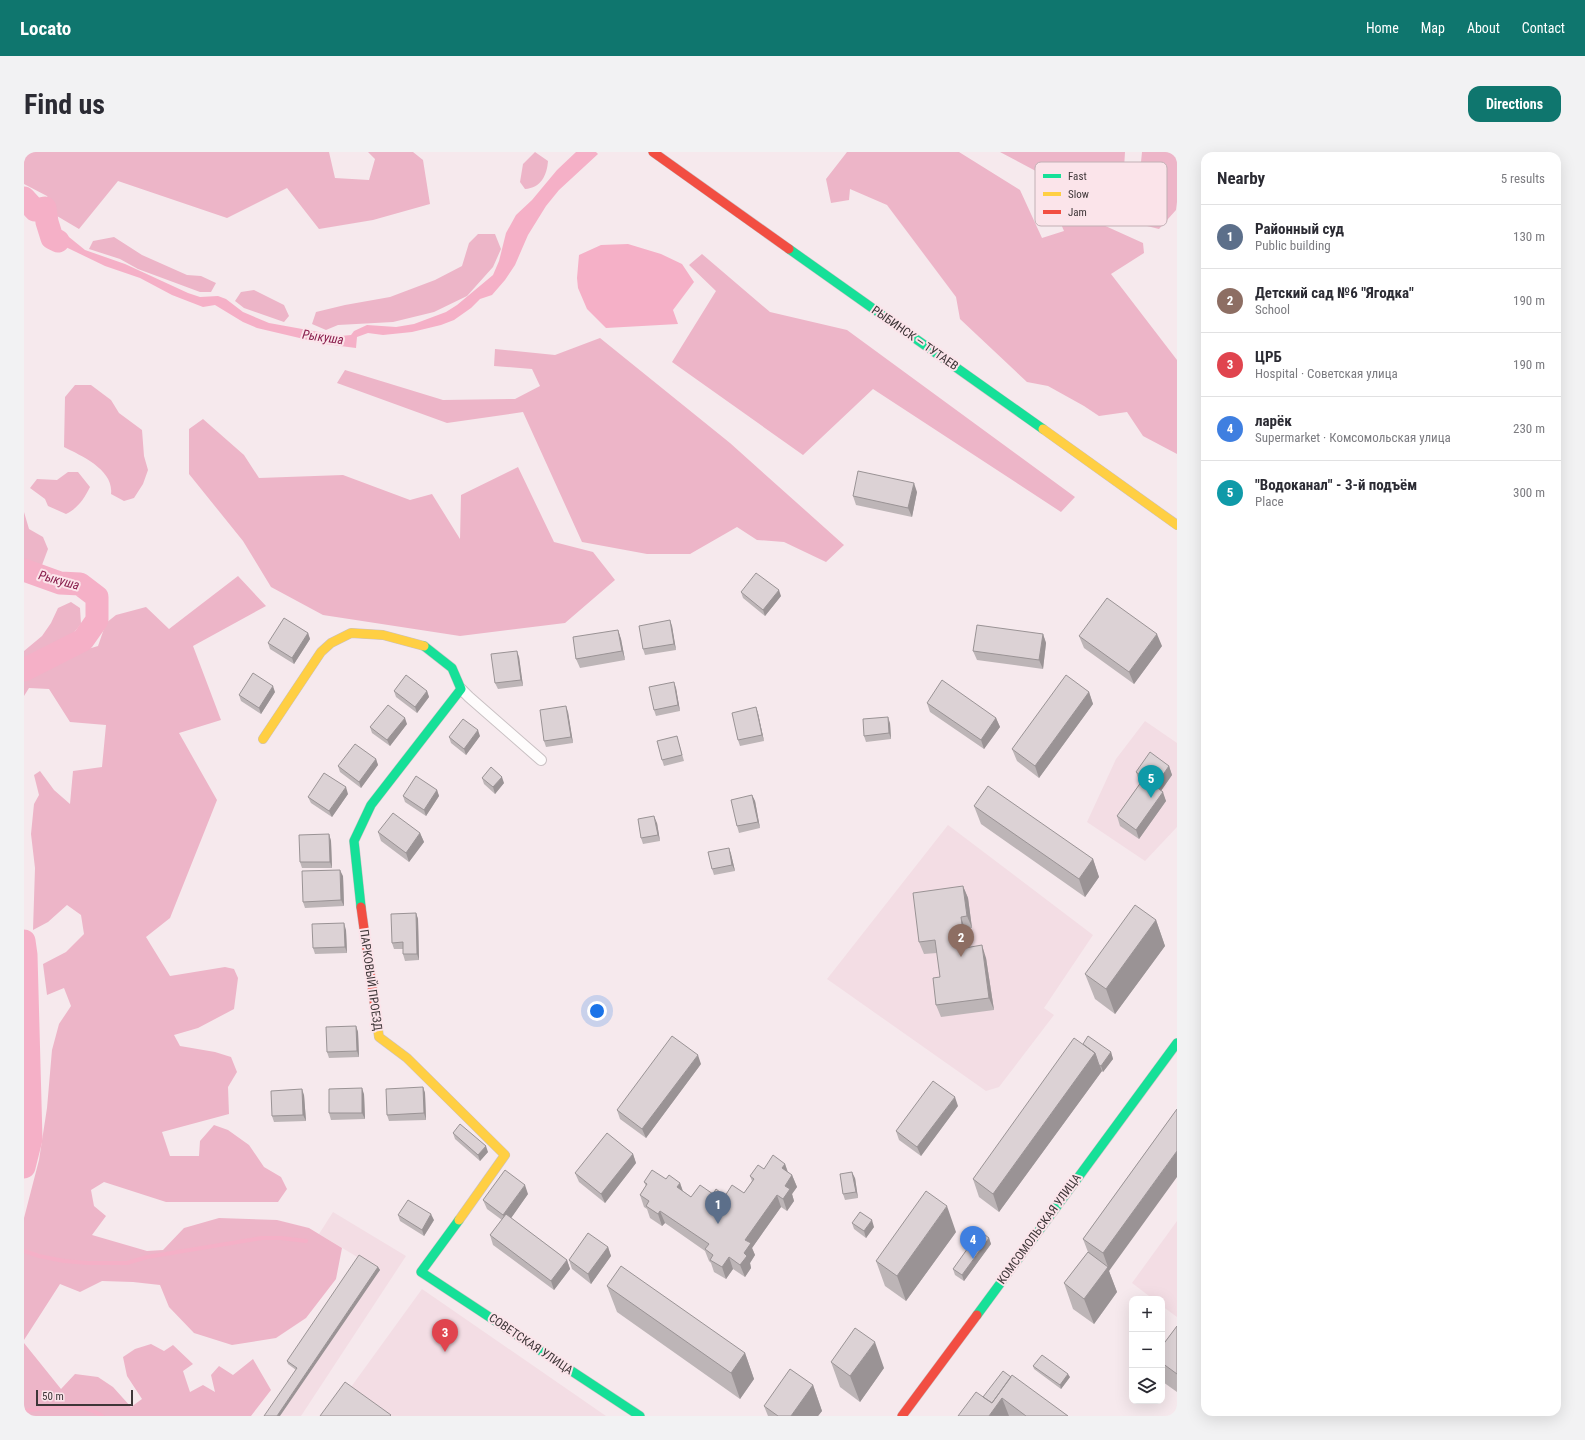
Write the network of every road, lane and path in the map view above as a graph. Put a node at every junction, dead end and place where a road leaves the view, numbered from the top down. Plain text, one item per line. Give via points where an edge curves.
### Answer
1 (653, 152) edge
2 (1177, 524) edge
3 (461, 688) junction
4 (263, 739) dead end
5 (541, 760) dead end
6 (1177, 1043) edge
7 (421, 1272) joint
8 (640, 1416) edge
9 (902, 1416) edge

1 - 2 street, РЫБИНСК — ТУТАЕВ
3 - 4 street via 452,668 426,647 383,635 350,633 331,642 321,652
3 - 5 street
3 - 7 street, ПАРКОВЫЙ ПРОЕЗД via 370,805 354,841 379,1037 407,1058 505,1155
6 - 9 street, КОМСОМОЛЬСКАЯ УЛИЦА
7 - 8 street, СОВЕТСКАЯ УЛИЦА

